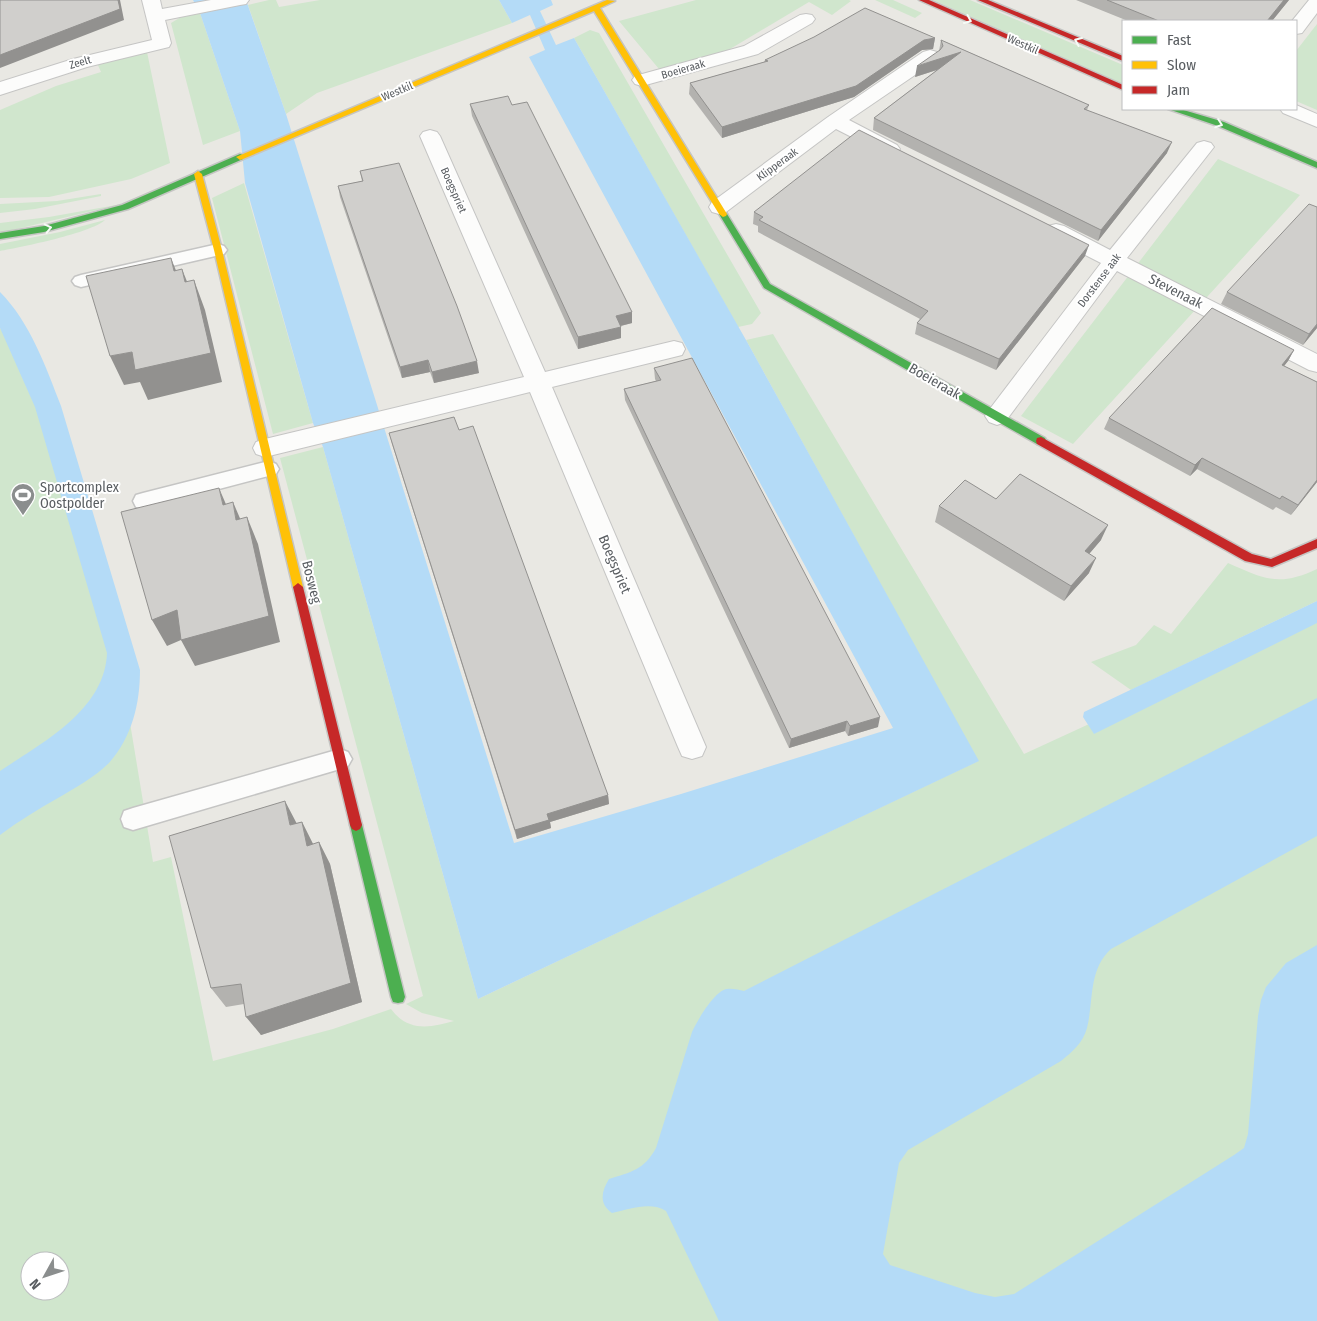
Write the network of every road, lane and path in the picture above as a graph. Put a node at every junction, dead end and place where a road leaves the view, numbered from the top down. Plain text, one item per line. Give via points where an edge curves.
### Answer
1 (240, 0) edge
2 (612, 0) edge
3 (624, 0) edge
4 (923, 0) edge
5 (982, 0) edge
6 (1317, 1) edge
7 (153, 8) edge
8 (596, 8) junction
9 (806, 19) dead end
10 (1297, 28) edge
11 (930, 56) edge
12 (1122, 59) edge
13 (642, 80) junction
14 (1122, 88) edge
15 (0, 89) edge
16 (1175, 110) edge
17 (1292, 110) edge
18 (836, 121) junction
19 (1317, 121) edge
20 (430, 136) dead end
21 (1204, 147) dead end
22 (906, 156) edge
23 (1317, 165) edge
24 (198, 174) junction
25 (126, 194) dead end
26 (719, 207) junction
27 (1037, 222) edge
28 (0, 236) edge
29 (218, 250) junction
30 (1114, 260) junction
31 (81, 281) dead end
32 (674, 348) dead end
33 (1317, 364) edge
34 (538, 382) junction
35 (997, 416) junction
36 (267, 458) junction
37 (143, 500) dead end
38 (1317, 543) edge
39 (692, 747) dead end
40 (340, 759) junction
41 (133, 819) dead end
42 (398, 997) dead end

1 - 7 street
2 - 8 street, Westkil
3 - 8 street, Westkil
4 -> 14 street, Westkil
12 -> 5 street, Westkil
6 - 10 street
7 - 15 street, Zeelt via 162,43 106,54
8 - 13 street, Boeieraak
8 - 24 street, Westkil
9 - 13 street, Boeieraak via 751,50
11 - 18 street, Klipperaak
13 - 26 street, Boeieraak
16 -> 23 street via 1221,124
17 - 19 street
18 - 22 street
18 - 26 street, Klipperaak
20 - 34 street, Boegspriet
21 - 30 street, Dorstense aak
24 - 25 street, Westkil
28 -> 24 street, Westkil via 44,230 125,207
24 - 29 street, Bosweg
26 - 35 street, Boeieraak via 767,286
27 - 30 street
29 - 31 lane
29 - 36 street, Bosweg
30 - 33 street, Stevenaak
30 - 35 street, Dorstense aak
32 - 34 street
34 - 36 street via 313,436
34 - 39 street, Boegspriet
35 - 38 street, Boeieraak via 1248,558 1272,563
36 - 37 lane
36 - 40 street, Bosweg
40 - 41 lane
40 - 42 street, Bosweg

